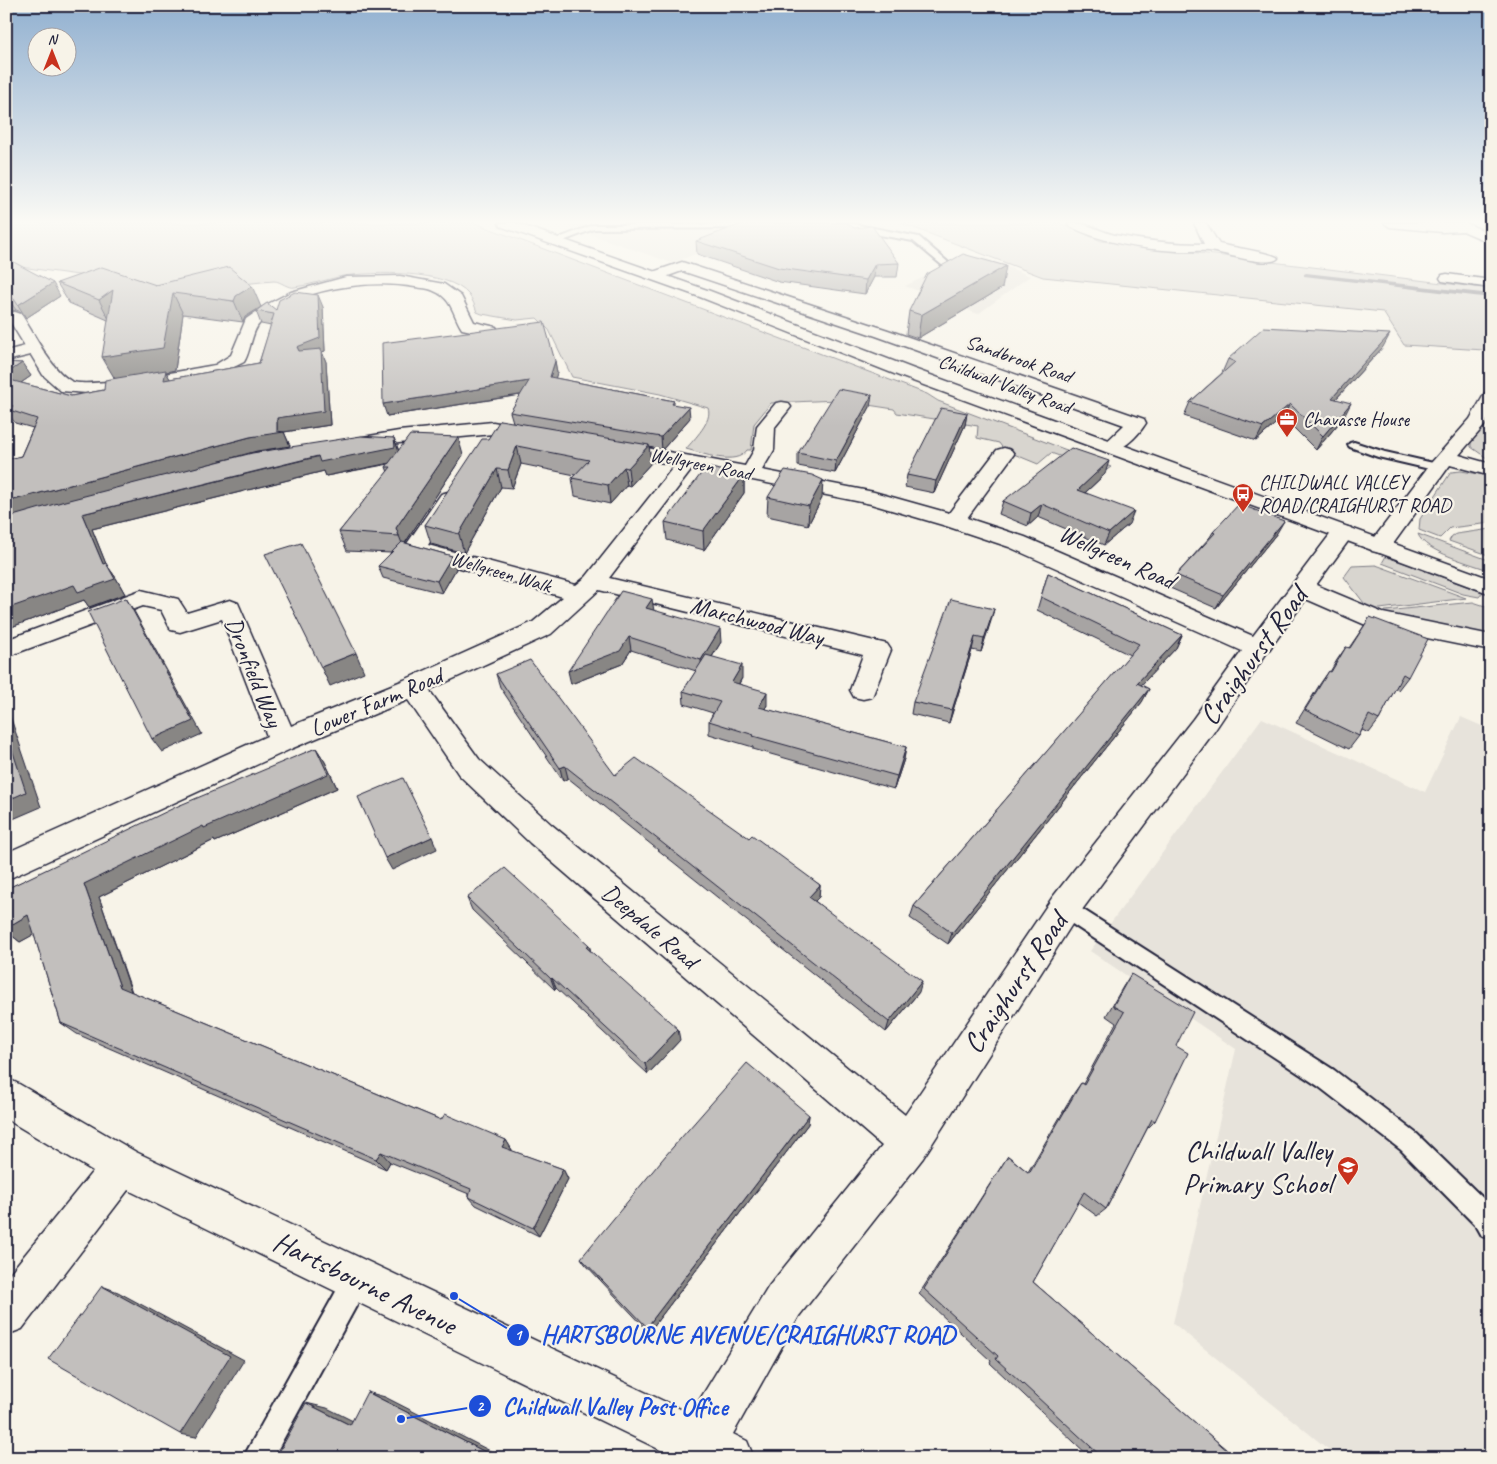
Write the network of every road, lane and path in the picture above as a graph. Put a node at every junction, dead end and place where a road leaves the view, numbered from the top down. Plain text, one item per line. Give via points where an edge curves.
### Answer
1 (308, 291) edge
2 (446, 291) edge
3 (696, 291) edge
4 (758, 291) edge
5 (6, 319) edge
6 (490, 330) edge
7 (35, 349) junction
8 (6, 356) edge
9 (1491, 397) edge
10 (782, 407) dead end
11 (493, 428) junction
12 (552, 438) edge
13 (591, 444) edge
14 (1354, 446) dead end
15 (1111, 447) junction
16 (333, 448) edge
17 (478, 452) edge
18 (1004, 454) dead end
19 (688, 461) junction
20 (1442, 462) junction
21 (1491, 470) edge
22 (750, 474) junction
23 (457, 484) edge
24 (954, 521) junction
25 (1343, 532) junction
26 (1380, 546) junction
27 (1491, 587) edge
28 (587, 588) junction
29 (1302, 588) junction
30 (1491, 644) edge
31 (1257, 648) junction
32 (6, 649) edge
33 (413, 687) junction
34 (863, 690) dead end
35 (283, 741) junction
36 (6, 867) edge
37 (1064, 908) junction
38 (6, 1098) edge
39 (909, 1144) junction
40 (122, 1166) junction
41 (1491, 1227) edge
42 (357, 1279) junction
43 (6, 1314) edge
44 (715, 1450) edge
45 (256, 1458) edge

1 - 7 street via 271,308 252,322 238,358 220,369 100,389 67,387 49,371
2 - 6 street via 456,299 468,326
3 - 15 street, Childwall Valley Road
4 - 15 street, Sandbrook Road via 1136,423
5 - 7 street via 15,317
7 - 8 street
9 - 20 street via 1478,421
10 - 22 street via 766,426 764,450
11 - 12 street
11 - 16 street via 399,437
11 - 17 street
13 - 19 street, Wellgreen Road
14 - 20 lane via 1382,455
15 - 25 street, Childwall Valley Road
18 - 24 street
19 - 22 street, Wellgreen Road
19 - 28 street, Lower Farm Road
20 - 21 street
20 - 26 street
22 - 24 street, Wellgreen Road via 874,498
23 - 28 street, Wellgreen Walk via 415,548
24 - 31 street, Wellgreen Road via 1017,542
25 - 26 street, Childwall Valley Road
25 - 29 street, Craighurst Road
26 - 27 street, Childwall Valley Road
28 - 33 street, Lower Farm Road via 542,628
28 - 34 street, Marchwood Way via 878,650
29 - 30 street via 1377,620
29 - 31 street, Craighurst Road
31 - 37 street, Craighurst Road via 1203,726
32 - 35 street, Dronfield Way via 141,598 170,604 180,624 230,608
33 - 35 street, Lower Farm Road
33 - 39 street, Deepdale Road via 469,767 541,834
35 - 36 street, Lower Farm Road
37 - 39 street, Craighurst Road
37 - 41 lane via 1326,1078 1410,1142 1486,1218
38 - 40 street, Hartsbourne Avenue
39 - 44 street, Craighurst Road via 784,1300
40 - 42 street, Hartsbourne Avenue
40 - 43 street
42 - 44 street, Hartsbourne Avenue
42 - 45 lane

